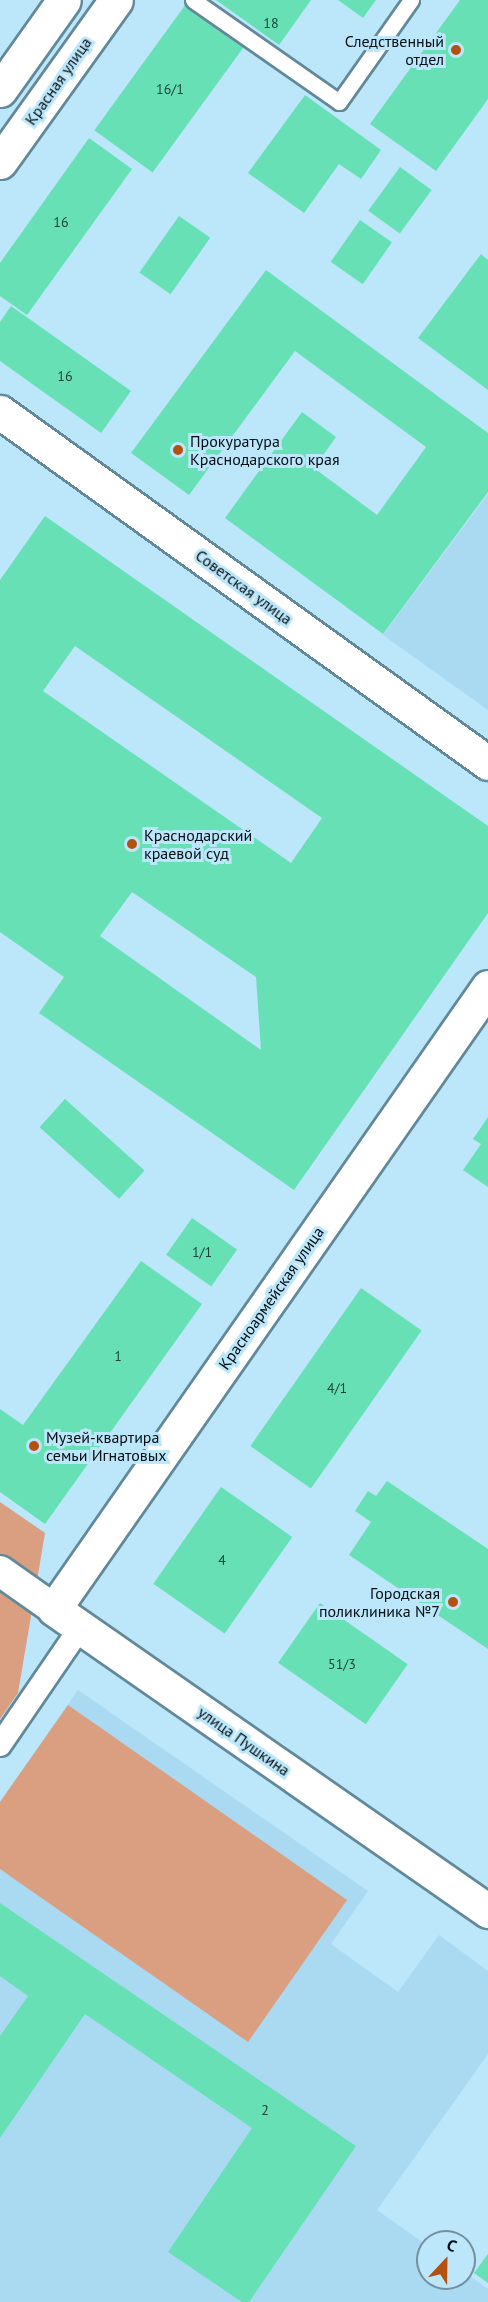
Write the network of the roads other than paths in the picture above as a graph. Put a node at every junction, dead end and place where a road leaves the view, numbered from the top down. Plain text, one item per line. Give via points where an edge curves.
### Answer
1 (64, 0) edge
2 (116, 0) edge
3 (193, 0) edge
4 (411, 0) edge
5 (0, 90) edge
6 (0, 162) edge
7 (0, 412) edge
8 (488, 763) edge
9 (488, 987) edge
10 (0, 1572) edge
11 (54, 1609) junction
12 (80, 1628) junction
13 (0, 1745) edge
14 (488, 1911) edge

1 - 5 street
2 - 6 street, Красная улица
3 - 4 lane via 339,102
7 - 8 street, Советская улица
9 - 11 street, Красноармейская улица
10 - 11 street, улица Пушкина
11 - 12 street, улица Пушкина
12 - 13 street
12 - 14 street, улица Пушкина

